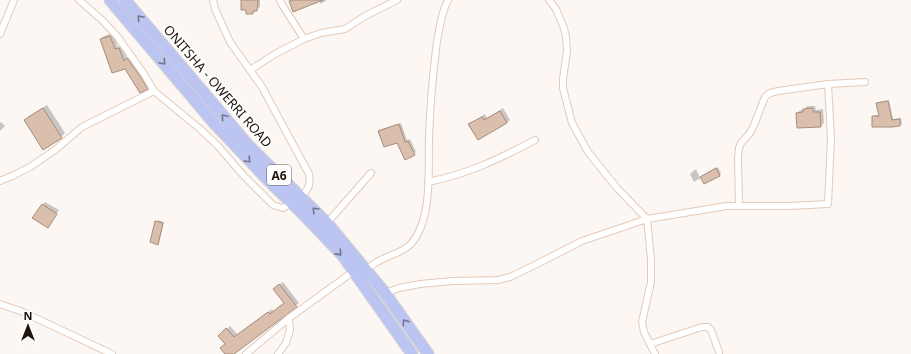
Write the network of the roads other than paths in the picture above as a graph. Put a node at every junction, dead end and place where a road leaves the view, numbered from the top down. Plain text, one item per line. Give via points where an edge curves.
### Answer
1 (14, 0) edge
2 (79, 0) edge
3 (110, 0) edge
4 (126, 0) edge
5 (213, 0) edge
6 (280, 0) edge
7 (397, 0) edge
8 (448, 0) edge
9 (549, 0) edge
10 (0, 34) edge
11 (304, 39) junction
12 (250, 70) junction
13 (865, 82) dead end
14 (828, 84) junction
15 (154, 91) junction
16 (534, 140) dead end
17 (371, 173) dead end
18 (0, 181) edge
19 (428, 182) junction
20 (302, 197) junction
21 (291, 203) junction
22 (739, 206) junction
23 (647, 219) junction
24 (328, 223) junction
25 (366, 270) junction
26 (354, 271) junction
27 (385, 294) junction
28 (0, 304) edge
29 (289, 318) junction
30 (650, 344) junction
31 (719, 352) dead end
32 (112, 354) edge
33 (246, 354) edge
34 (278, 354) edge
35 (412, 354) edge
36 (428, 354) edge
37 (655, 354) edge

1 - 10 street
2 - 15 street via 117,36
3 -> 21 highway, ONITSHA - OWERRI ROAD / A6 via 214,123
20 -> 4 highway, ONITSHA - OWERRI ROAD / A6 via 249,146
5 - 12 street via 230,42
6 - 11 street
7 - 11 street via 345,29
8 - 19 street via 440,22 430,108
9 - 23 street via 556,9 566,37 563,88 572,123 588,152 616,188
11 - 12 street
12 - 20 street via 262,87 309,174 309,186
13 - 14 street
14 - 22 street via 778,91 765,97 754,125 739,148
14 - 22 street via 831,138 828,204
15 - 18 street via 82,127 30,167
15 - 21 street via 217,145 273,205 283,208
16 - 19 street via 469,171
17 - 24 street
19 - 25 street via 423,220 410,245
24 -> 20 highway, ONITSHA - OWERRI ROAD / A6
21 -> 26 highway, ONITSHA - OWERRI ROAD / A6 via 343,256
22 - 23 street
23 - 27 street via 582,241 510,277 498,280 420,284
23 - 30 street via 652,259 651,282 642,322
24 - 25 highway, ONITSHA - OWERRI ROAD / A6
25 - 27 highway, ONITSHA - OWERRI ROAD / A6
26 - 29 street
26 - 35 highway, ONITSHA - OWERRI ROAD / A6
36 -> 27 highway, ONITSHA - OWERRI ROAD / A6
28 - 32 street via 23,312
29 - 33 street
29 - 34 street via 290,330 286,343
30 - 31 street via 708,327
30 - 37 street

